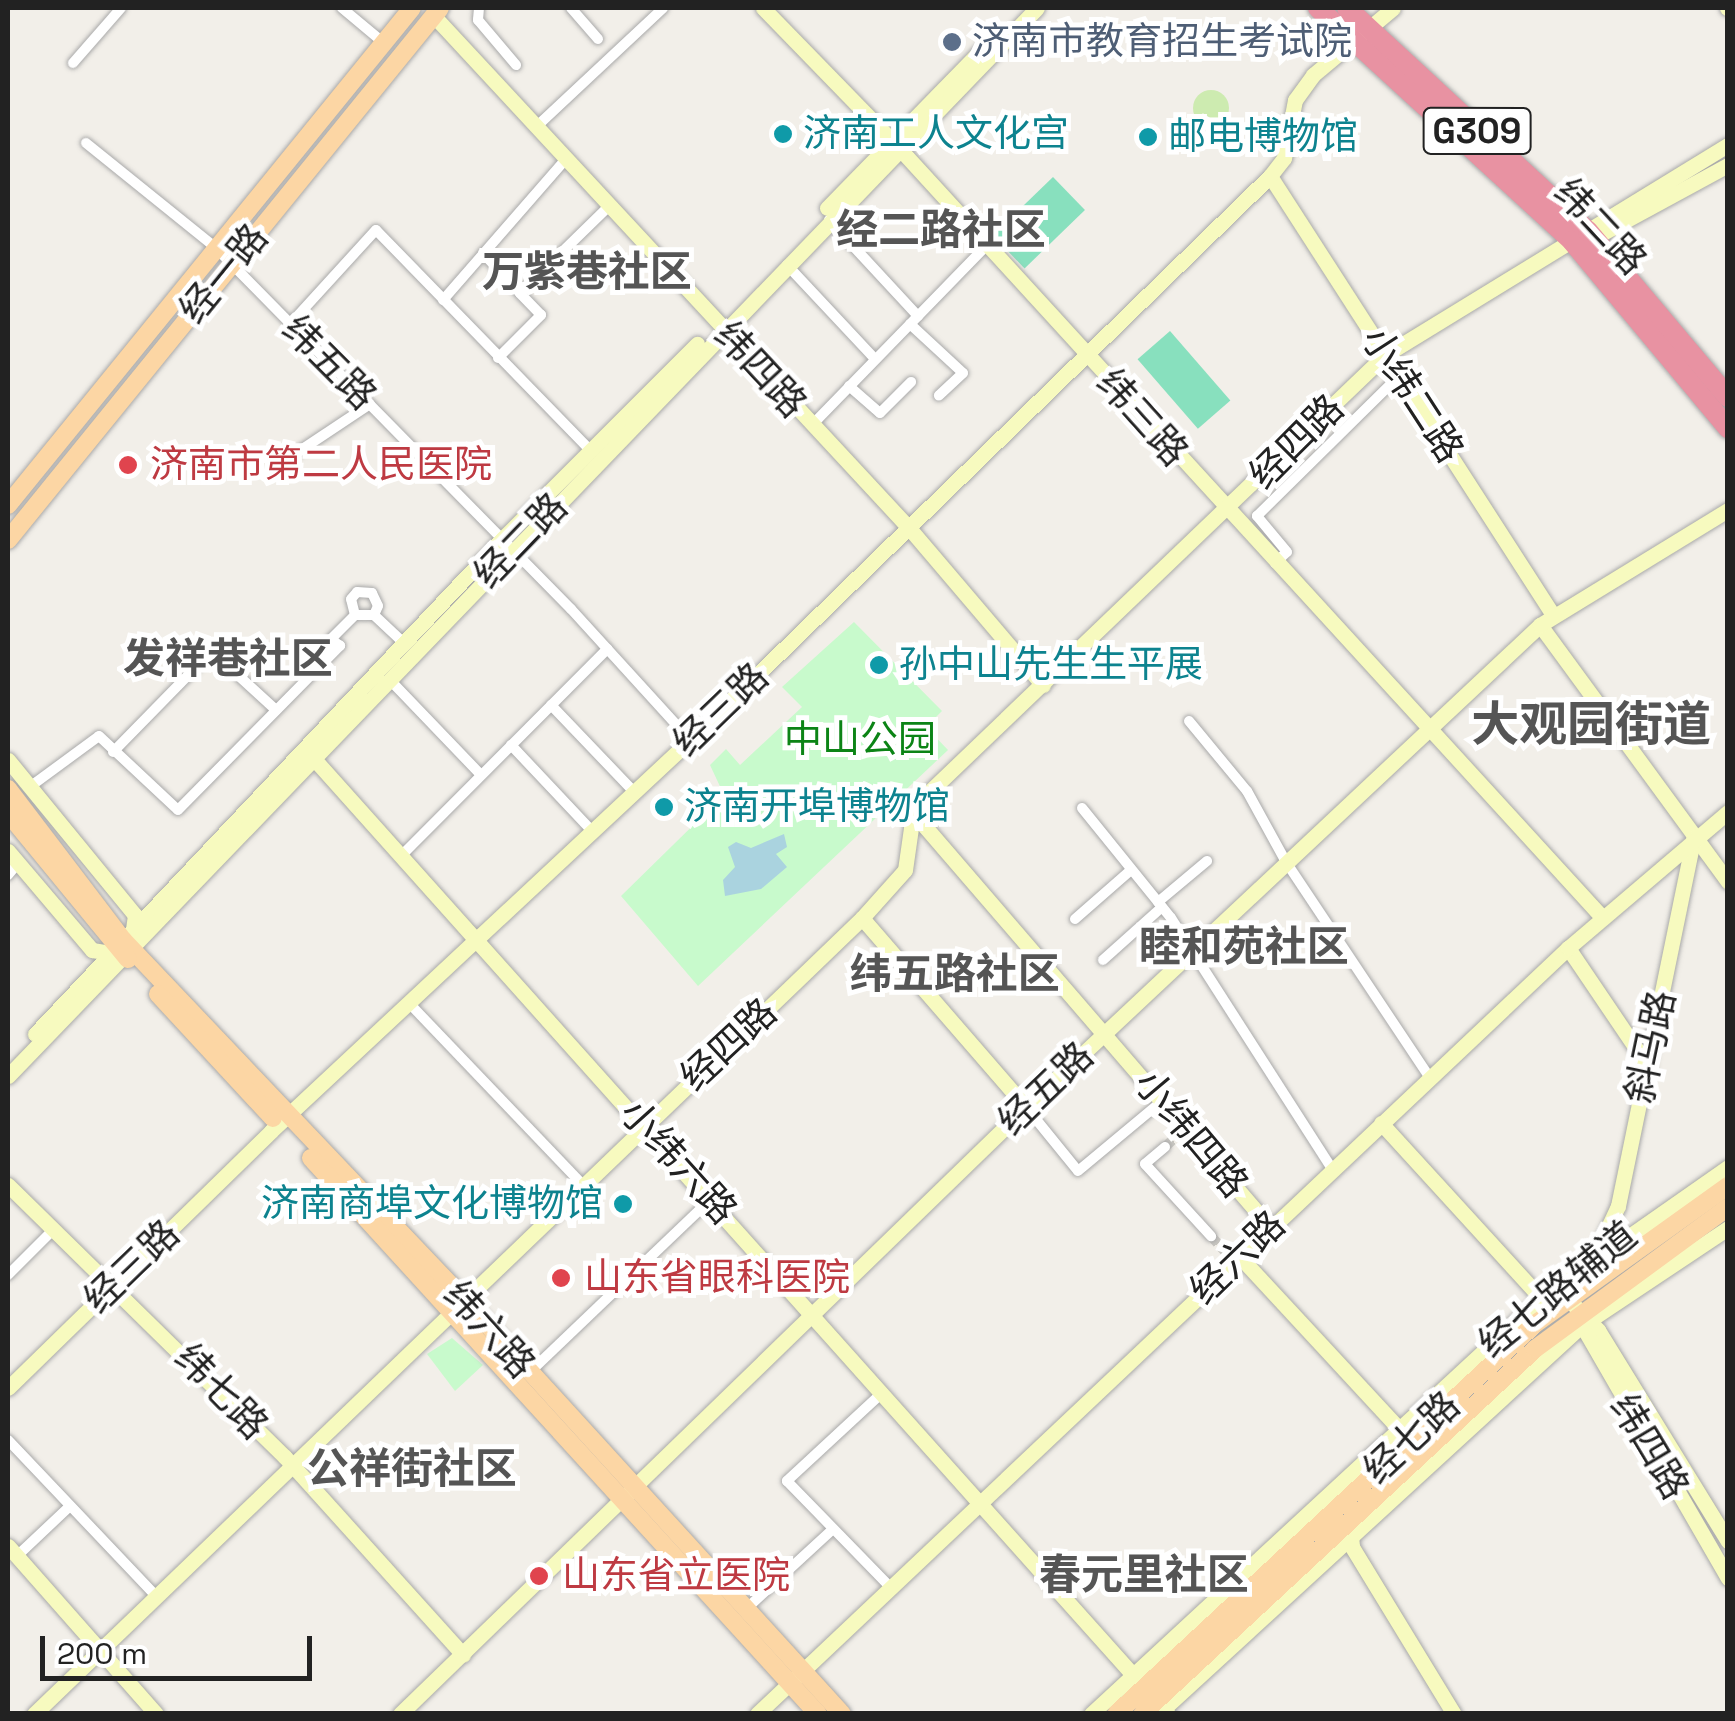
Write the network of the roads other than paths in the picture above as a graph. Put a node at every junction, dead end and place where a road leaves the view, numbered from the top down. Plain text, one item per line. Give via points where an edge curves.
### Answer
1 (120, 8) edge
2 (342, 8) edge
3 (412, 8) edge
4 (478, 8) edge
5 (572, 8) edge
6 (664, 8) edge
7 (763, 8) edge
8 (1024, 8) edge
9 (1038, 8) edge
10 (1318, 8) edge
11 (1347, 8) edge
12 (1393, 8) edge
13 (437, 11) edge
14 (1362, 35) junction
15 (598, 39) dead end
16 (384, 43) junction
17 (73, 63) dead end
18 (516, 64) dead end
19 (536, 127) junction
20 (86, 143) dead end
21 (895, 143) junction
22 (1728, 145) edge
23 (566, 160) junction
24 (1728, 165) edge
25 (1270, 176) junction
26 (609, 206) junction
27 (830, 220) junction
28 (1582, 239) junction
29 (986, 246) junction
30 (215, 248) junction
31 (483, 253) junction
32 (232, 264) junction
33 (786, 264) junction
34 (520, 292) junction
35 (444, 300) junction
36 (914, 320) junction
37 (290, 323) junction
38 (721, 328) junction
39 (1084, 355) junction
40 (1385, 355) junction
41 (498, 358) junction
42 (875, 359) junction
43 (1399, 376) junction
44 (911, 382) dead end
45 (849, 386) junction
46 (939, 396) dead end
47 (1728, 397) edge
48 (370, 404) junction
49 (812, 425) junction
50 (1728, 428) edge
51 (590, 450) junction
52 (280, 464) dead end
53 (8, 504) edge
54 (1728, 510) edge
55 (1228, 512) junction
56 (910, 529) junction
57 (8, 540) edge
58 (507, 544) junction
59 (1275, 563) junction
60 (374, 614) junction
61 (356, 615) junction
62 (1547, 620) junction
63 (408, 648) junction
64 (607, 648) junction
65 (389, 679) junction
66 (1043, 685) junction
67 (551, 705) junction
68 (276, 710) junction
69 (1189, 721) dead end
70 (1430, 727) junction
71 (690, 740) junction
72 (511, 745) junction
73 (113, 752) junction
74 (308, 753) junction
75 (8, 760) edge
76 (481, 775) junction
77 (31, 786) junction
78 (8, 788) edge
79 (634, 792) junction
80 (1082, 808) dead end
81 (1728, 812) edge
82 (8, 813) edge
83 (915, 815) junction
84 (592, 830) junction
85 (1694, 836) junction
86 (402, 855) junction
87 (1207, 861) dead end
88 (1286, 862) junction
89 (11, 863) edge
90 (1131, 870) junction
91 (1728, 882) edge
92 (1160, 904) junction
93 (1602, 917) junction
94 (862, 918) junction
95 (1075, 918) dead end
96 (476, 937) junction
97 (121, 942) junction
98 (1568, 948) junction
99 (1190, 951) junction
100 (1103, 960) dead end
101 (408, 1002) junction
102 (1105, 1032) junction
103 (8, 1063) edge
104 (1648, 1066) junction
105 (8, 1076) edge
106 (1430, 1078) junction
107 (1162, 1100) junction
108 (1026, 1107) junction
109 (283, 1120) junction
110 (1381, 1123) junction
111 (644, 1124) junction
112 (1165, 1147) tunnel mouth
113 (1728, 1166) edge
114 (1332, 1169) junction
115 (8, 1184) edge
116 (582, 1184) junction
117 (1728, 1186) edge
118 (712, 1200) junction
119 (1728, 1208) edge
120 (55, 1228) junction
121 (1270, 1228) junction
122 (1728, 1228) edge
123 (1211, 1236) tunnel mouth
124 (1596, 1255) junction
125 (1234, 1258) junction
126 (8, 1274) edge
127 (115, 1284) junction
128 (1542, 1298) junction
129 (458, 1305) junction
130 (814, 1314) junction
131 (1579, 1314) junction
132 (528, 1374) junction
133 (8, 1388) edge
134 (883, 1391) junction
135 (1404, 1434) junction
136 (8, 1440) edge
137 (293, 1465) junction
138 (627, 1492) junction
139 (982, 1501) junction
140 (70, 1506) junction
141 (834, 1528) junction
142 (1344, 1537) junction
143 (1728, 1542) edge
144 (12, 1551) edge
145 (1728, 1578) edge
146 (890, 1587) junction
147 (155, 1595) junction
148 (746, 1609) junction
149 (98, 1650) junction
150 (462, 1655) junction
151 (1132, 1670) junction
152 (796, 1676) junction
153 (1158, 1704) edge
154 (34, 1714) edge
155 (156, 1714) edge
156 (400, 1714) edge
157 (757, 1714) edge
158 (818, 1714) edge
159 (842, 1714) edge
160 (1091, 1714) edge
161 (1116, 1714) edge
162 (1142, 1714) edge
163 (1454, 1714) edge

1 - 17 street
2 - 16 street
3 - 16 main road, 经一路
4 - 18 street via 478,20
5 - 15 street
6 - 19 street
7 - 21 street, 纬三路
8 - 21 street, 经二路
9 - 21 street, 经二路
10 - 14 highway, 纬二路 / G309
11 - 14 highway, 纬二路 / G309
12 - 14 street, 经三路
13 - 19 street, 纬四路
13 - 32 main road, 经一路
14 - 25 street, 经三路 via 1313,75 1295,100 1284,158
14 - 28 highway, 纬二路 / G309
16 - 30 main road, 经一路
19 - 23 street, 纬四路
20 - 30 street, 纬五路
21 - 27 street, 经二路
21 - 29 street, 纬三路
21 - 38 street, 经二路
22 - 28 street, 经四路
23 - 26 street, 纬四路
23 - 31 street
24 - 28 street, 经四路 via 1621,228
25 - 39 street, 经三路
25 - 40 street, 小纬二路
26 - 34 street
26 - 38 street, 纬四路
27 - 33 street, 经二路
27 - 36 street
28 - 40 street, 经四路
28 - 47 highway, 纬二路 / G309
28 - 50 highway, 纬二路 / G309
29 - 36 street
29 - 39 street, 纬三路
30 - 32 street, 纬五路
30 - 53 main road, 经一路
31 - 34 street
31 - 35 street
32 - 37 street, 纬五路
32 - 57 main road, 经一路
33 - 38 street, 经二路
33 - 42 street
34 - 41 street via 542,315
35 - 37 street via 376,230
35 - 41 street
36 - 42 street
36 - 46 street via 963,373
37 - 48 street, 纬五路
38 - 49 street, 纬四路
38 - 51 street, 经二路
38 - 58 street, 经二路
39 - 55 street, 纬三路
39 - 56 street, 经三路
40 - 43 street, 小纬二路
40 - 55 street, 经四路
41 - 51 street
42 - 45 street
43 - 59 street via 1257,516 1287,552
43 - 62 street, 小纬二路
44 - 45 street via 880,414
45 - 49 street
48 - 52 street
48 - 58 street, 纬五路
49 - 56 street, 纬四路
51 - 58 street, 经二路
54 - 62 street, 经五路
55 - 59 street, 纬三路
55 - 66 street, 经四路
56 - 66 street, 纬四路
56 - 71 street, 经三路
58 - 63 street, 经二路
58 - 64 street, 纬五路
59 - 70 street, 纬三路
60 - 61 street
60 - 61 street via 377,600 365,590 351,600
60 - 63 street
61 - 68 street via 332,639 340,646
62 - 70 street, 经五路
62 - 85 street, 小纬二路
63 - 65 street, 经二路
63 - 74 street, 经二路
64 - 67 street
64 - 71 street, 纬五路
65 - 74 street, 经二路
65 - 76 street
66 - 83 street, 经四路 via 927,794
67 - 72 street
67 - 79 street
68 - 73 street via 217,656 208,656
68 - 73 street via 178,810
69 - 88 street via 1247,790
70 - 88 street, 经五路
70 - 93 street, 纬三路
71 - 79 street, 经三路
72 - 76 street
72 - 84 street
73 - 77 street via 99,736
74 - 86 street, 小纬六路
74 - 97 street, 经二路
75 - 77 street, 纬六路
76 - 86 street
77 - 97 street, 纬六路 via 135,915
78 - 97 main road
79 - 84 street, 经三路
80 - 90 street
81 - 85 street, 经六路
82 - 97 main road
83 - 94 street, 经四路 via 906,870
83 - 102 street, 小纬四路
84 - 96 street, 经三路
85 - 91 street, 小纬二路
85 - 93 street, 经六路
85 - 104 street, 斜马路
86 - 96 street, 小纬六路
87 - 92 street
88 - 99 street, 经五路
88 - 106 street
89 - 97 street, 纬六路 via 92,950
90 - 92 street
90 - 95 street
92 - 99 street
92 - 100 street
93 - 98 street, 经六路
94 - 108 street
94 - 111 street, 经四路
96 - 101 street, 经三路
96 - 111 street, 小纬六路
97 - 103 street, 经二路
97 - 105 street, 经二路
97 - 109 main road, 纬六路
98 - 104 street
98 - 106 street, 经六路
99 - 102 street, 经五路
99 - 114 street
101 - 109 street, 经三路
101 - 116 street
102 - 107 street, 小纬四路
102 - 108 street, 经五路
104 - 124 street, 斜马路 via 1618,1206
106 - 110 street, 经六路
107 - 108 street via 1078,1171
107 - 121 street, 小纬四路 via 1182,1132
108 - 130 street, 经五路
109 - 127 street, 经三路
109 - 129 main road, 纬六路
110 - 114 street, 经六路
110 - 128 street
111 - 116 street, 经四路
111 - 118 street, 小纬六路
112 - 123 street via 1145,1164
113 - 124 street, 经七路辅道
114 - 121 street, 经六路
115 - 120 street, 纬七路
116 - 129 street, 经四路
117 - 131 main road, 经七路
118 - 130 street, 小纬六路
118 - 132 street
119 - 131 main road, 经七路
120 - 126 street
120 - 127 street, 纬七路
121 - 125 street, 经六路
122 - 131 street, 经七路辅道
124 - 128 street, 经七路辅道
125 - 135 street
125 - 139 street, 经六路
127 - 133 street, 经三路
127 - 137 street, 纬七路
128 - 131 street
128 - 135 street, 经七路辅道
129 - 132 main road, 纬六路
129 - 137 street, 经四路
129 - 138 main road, 纬六路
130 - 134 street, 小纬六路
130 - 138 street, 经五路
131 - 135 main road, 经七路
131 - 142 main road, 经七路
131 - 143 street, 纬四路
131 - 145 street, 纬四路
132 - 138 main road, 纬六路
134 - 139 street, 小纬六路
134 - 141 street via 787,1481
135 - 151 street, 经七路辅道
135 - 153 main road, 经七路
136 - 140 street
137 - 147 street, 经四路
137 - 150 street, 纬七路
138 - 148 main road, 纬六路
138 - 150 street, 经五路
138 - 152 main road, 纬六路
139 - 146 street, 经六路
139 - 151 street, 小纬六路
140 - 144 street
140 - 147 street
141 - 146 street
141 - 148 street
142 - 153 main road, 经七路
142 - 163 street
144 - 149 street
146 - 152 street, 经六路
147 - 149 street, 经四路
148 - 152 main road, 纬六路
149 - 154 street, 经四路
149 - 155 street
150 - 156 street, 经五路
151 - 153 street, 小纬六路
151 - 160 street, 经七路辅道
152 - 157 street, 经六路
152 - 158 main road, 纬六路
152 - 159 main road, 纬六路
153 - 161 main road, 经七路
153 - 162 main road, 经七路

